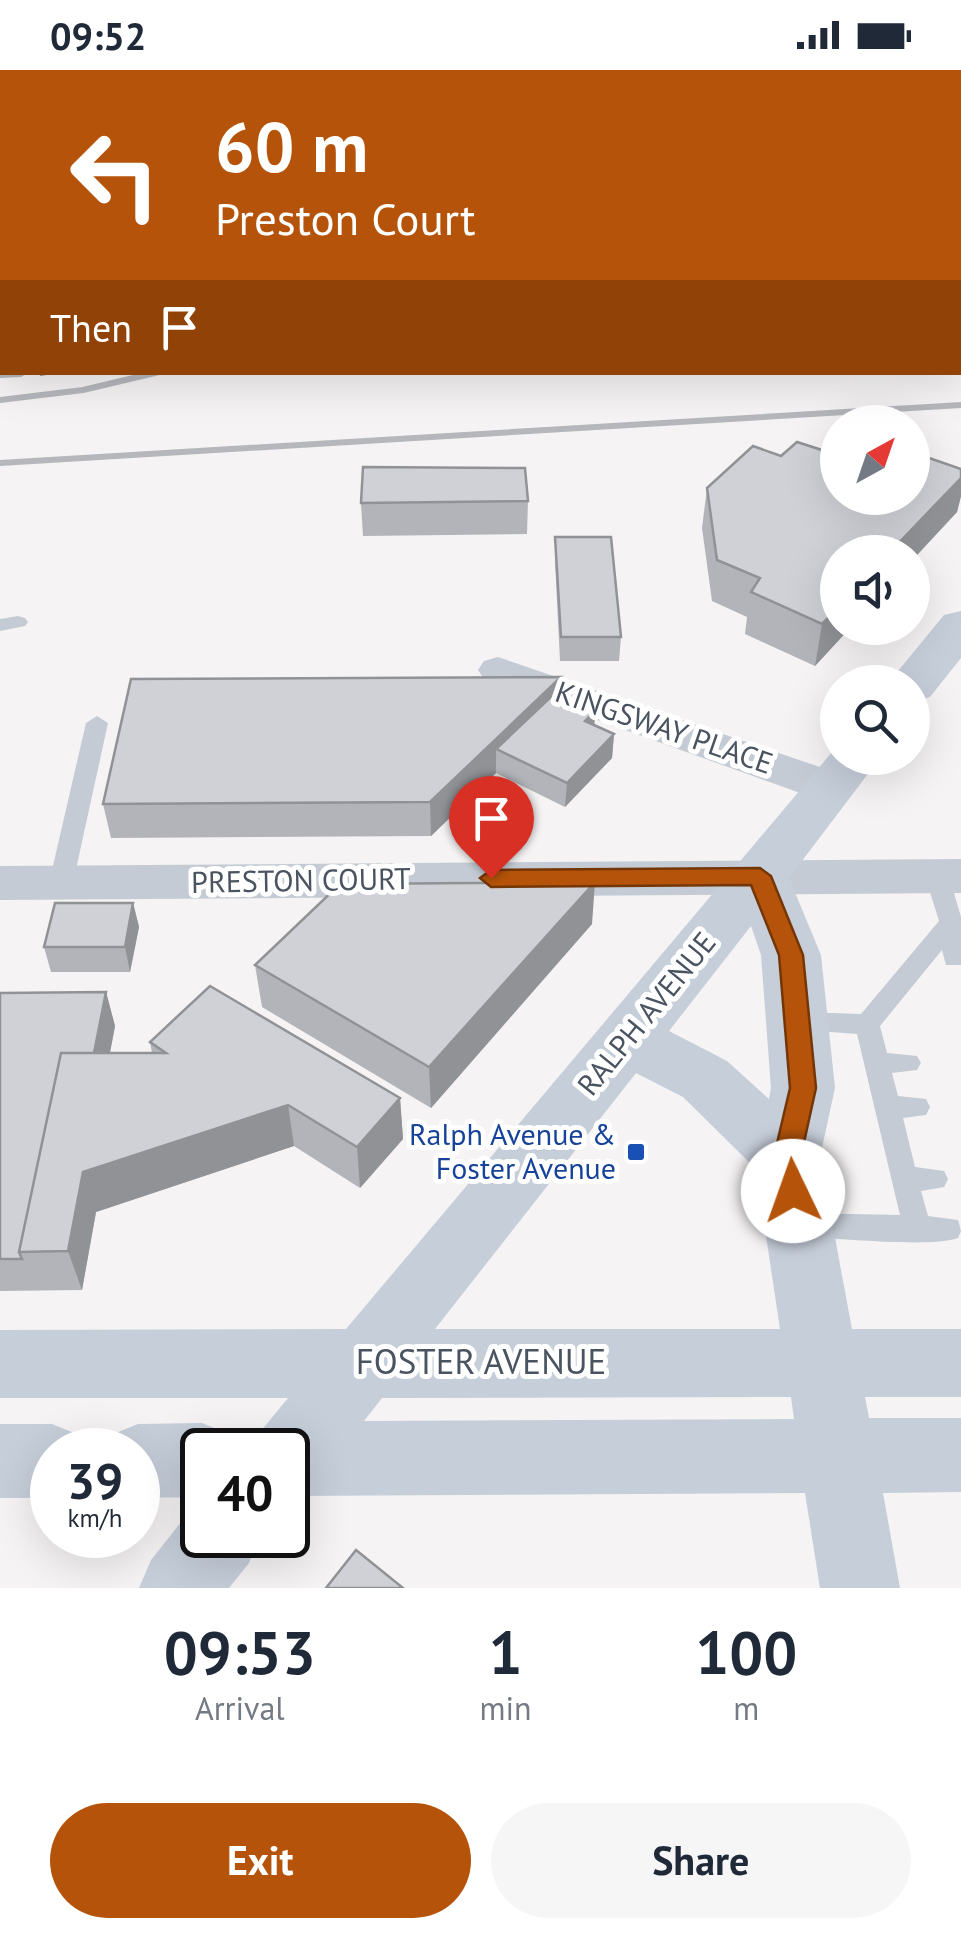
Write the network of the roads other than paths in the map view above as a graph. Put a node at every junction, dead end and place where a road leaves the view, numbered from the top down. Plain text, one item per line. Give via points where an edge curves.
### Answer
1 (961, 626) edge
2 (929, 665) edge
3 (498, 670) dead end
4 (97, 724) dead end
5 (820, 765) edge
6 (840, 775) edge
7 (760, 876) junction
8 (949, 876) edge
9 (0, 883) edge
10 (60, 884) junction
11 (956, 938) edge
12 (797, 1022) junction
13 (867, 1024) junction
14 (627, 1039) junction
15 (876, 1063) junction
16 (908, 1064) dead end
17 (917, 1106) dead end
18 (886, 1107) junction
19 (787, 1156) junction
20 (934, 1179) dead end
21 (905, 1180) junction
22 (799, 1225) junction
23 (948, 1229) dead end
24 (917, 1230) junction
25 (822, 1362) junction
26 (961, 1362) edge
27 (0, 1364) edge
28 (361, 1364) junction
29 (310, 1430) edge
30 (961, 1455) edge
31 (839, 1457) junction
32 (310, 1458) edge
33 (30, 1461) edge
34 (0, 1462) edge
35 (203, 1558) edge
36 (179, 1588) edge
37 (860, 1588) edge

1 - 2 main road
3 - 5 street, KINGSWAY PLACE
4 - 10 lane
6 - 7 main road, RALPH AVENUE
7 - 8 street, PRESTON COURT
7 - 10 street, PRESTON COURT
7 - 12 main road via 791,955
7 - 14 main road, RALPH AVENUE
8 - 11 lane
9 - 10 street, PRESTON COURT
11 - 13 lane
12 - 13 lane
12 - 19 main road via 803,1088
13 - 15 lane
14 - 19 main road via 705,1079
14 - 28 main road, RALPH AVENUE
15 - 16 lane
15 - 18 lane
17 - 18 lane
18 - 21 lane
19 - 22 main road
20 - 21 lane
21 - 24 lane
22 - 24 lane
22 - 25 main road
23 - 24 lane
25 - 26 main road, FOSTER AVENUE
25 - 28 main road, FOSTER AVENUE
25 - 31 main road
27 - 28 main road, FOSTER AVENUE
28 - 29 main road, RALPH AVENUE
30 - 31 main road
31 - 32 main road
31 - 37 main road
33 - 34 main road
35 - 36 main road

